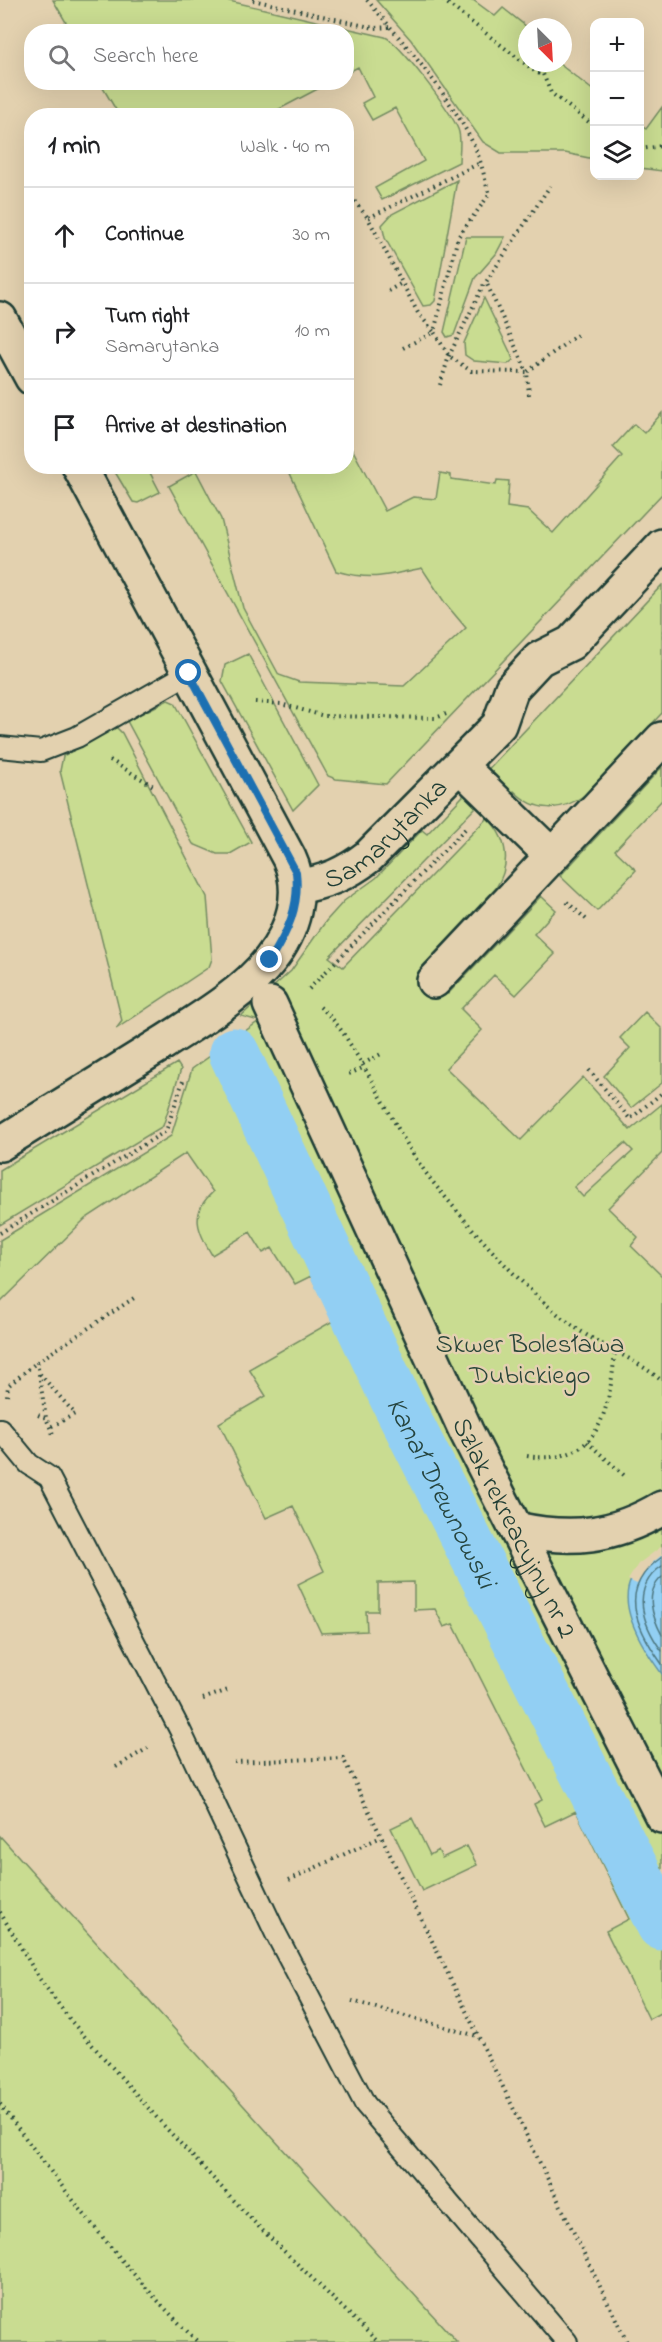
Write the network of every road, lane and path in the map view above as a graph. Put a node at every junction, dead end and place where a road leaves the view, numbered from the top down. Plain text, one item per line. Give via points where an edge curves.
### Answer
1 (253, 0) edge
2 (367, 0) edge
3 (442, 0) edge
4 (390, 27) junction
5 (543, 74) joint
6 (590, 123) edge
7 (662, 146) edge
8 (644, 148) edge
9 (480, 163) junction
10 (550, 186) dead end
11 (354, 201) edge
12 (368, 218) junction
13 (486, 282) junction
14 (402, 283) junction
15 (388, 291) dead end
16 (0, 319) edge
17 (434, 332) junction
18 (577, 335) dead end
19 (403, 348) dead end
20 (449, 356) junction
21 (24, 363) edge
22 (527, 372) junction
23 (440, 385) dead end
24 (530, 395) dead end
25 (83, 474) edge
26 (662, 546) edge
27 (196, 685) junction
28 (456, 711) dead end
29 (77, 736) junction
30 (662, 739) edge
31 (0, 747) edge
32 (460, 766) junction
33 (155, 787) dead end
34 (494, 799) junction
35 (552, 856) junction
36 (297, 886) junction
37 (566, 900) dead end
38 (588, 921) dead end
39 (434, 981) dead end
40 (304, 994) junction
41 (270, 1004) joint
42 (381, 1054) dead end
43 (363, 1064) junction
44 (589, 1071) dead end
45 (185, 1075) dead end
46 (662, 1093) edge
47 (0, 1144) edge
48 (0, 1233) edge
49 (134, 1298) dead end
50 (615, 1352) junction
51 (37, 1362) junction
52 (39, 1374) junction
53 (662, 1382) edge
54 (8, 1386) dead end
55 (46, 1418) dead end
56 (50, 1427) dead end
57 (0, 1429) edge
58 (587, 1442) junction
59 (481, 1462) junction
60 (661, 1508) edge
61 (516, 1529) junction
62 (231, 1689) dead end
63 (199, 1701) dead end
64 (154, 1745) dead end
65 (229, 1762) dead end
66 (116, 1767) dead end
67 (662, 1816) edge
68 (381, 1837) junction
69 (279, 1885) dead end
70 (0, 1912) edge
71 (344, 1999) dead end
72 (478, 2036) junction
73 (0, 2104) edge
74 (198, 2342) edge
75 (378, 2342) edge
76 (567, 2342) edge
77 (627, 2342) edge

1 - 4 path via 374,28
2 - 4 path
3 - 5 path
4 - 9 path via 465,129
5 - 6 path via 551,93
7 - 8 path
9 - 12 path
9 - 17 path via 489,195 458,237
10 - 13 path
11 - 12 path
12 - 14 path
13 - 20 path
13 - 22 path
14 - 15 path
14 - 17 path via 418,313
16 - 21 street
17 - 19 path
17 - 20 path
18 - 22 path
20 - 22 path via 471,371
20 - 23 path
22 - 24 path
25 - 27 street
26 - 32 street, Samarytanka via 571,643 539,659 518,681 499,725
27 - 28 path via 324,716 435,717
27 - 29 lane
27 - 36 street via 279,838 296,872
29 - 31 lane via 41,751
29 - 33 path
30 - 35 street
32 - 34 street
32 - 36 street, Samarytanka via 349,872
34 - 35 street
34 - 40 path
35 - 39 street
36 - 47 street, Samarytanka via 284,939 243,987 201,1018
37 - 38 path
40 - 41 path via 291,984
40 - 43 path via 331,1017
41 - 59 street, Szlak rekreacyjny nr 2
42 - 43 path
43 - 50 path via 410,1150 451,1203 528,1287 572,1325
44 - 46 path via 630,1119
45 - 48 path via 166,1131
49 - 51 path
50 - 53 path
50 - 58 path via 606,1412
51 - 52 path
51 - 54 path
52 - 55 path
52 - 56 path via 75,1414
57 - 76 lane via 29,1464 49,1477 171,1711 276,1932 365,2104
58 - 59 path via 562,1457 512,1455
58 - 60 path
59 - 61 street, Szlak rekreacyjny nr 2
60 - 61 street via 625,1526 596,1534 563,1536
61 - 67 street, Szlak rekreacyjny nr 2
62 - 63 path
64 - 66 path
65 - 68 path via 343,1758
68 - 69 path
68 - 72 path
70 - 75 path via 39,1978 95,2048 257,2225
71 - 72 path
72 - 77 path
73 - 74 path via 63,2189

